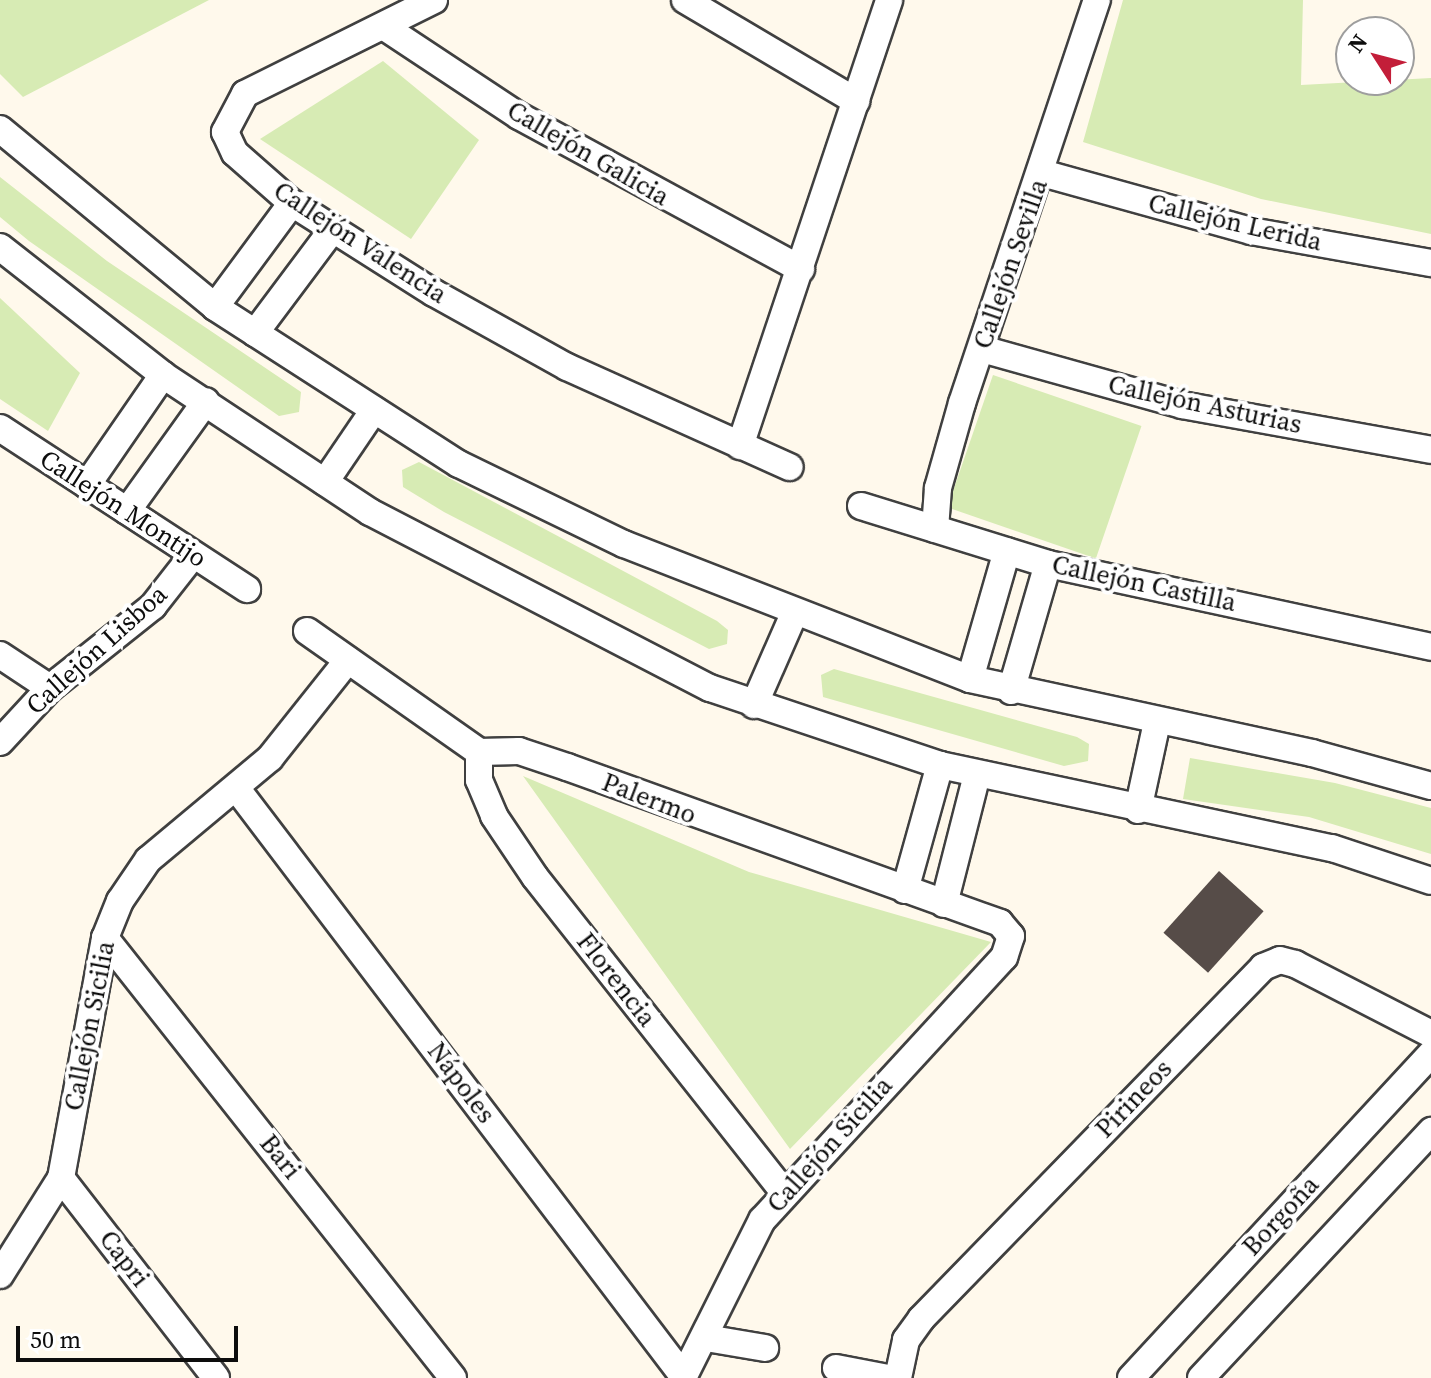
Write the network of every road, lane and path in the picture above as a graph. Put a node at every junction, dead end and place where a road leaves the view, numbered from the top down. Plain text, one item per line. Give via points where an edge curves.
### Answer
1 (434, 0) edge
2 (685, 0) edge
3 (889, 0) edge
4 (1097, 0) edge
5 (383, 26) junction
6 (856, 101) junction
7 (0, 129) edge
8 (1042, 173) junction
9 (292, 203) junction
10 (332, 230) junction
11 (0, 247) edge
12 (1431, 263) edge
13 (801, 269) junction
14 (215, 307) junction
15 (255, 333) junction
16 (982, 349) junction
17 (163, 375) junction
18 (206, 401) junction
19 (374, 410) junction
20 (0, 428) edge
21 (740, 446) junction
22 (1431, 450) edge
23 (790, 467) dead end
24 (325, 482) junction
25 (87, 485) junction
26 (861, 506) dead end
27 (127, 511) junction
28 (935, 529) junction
29 (1007, 551) junction
30 (193, 555) junction
31 (1048, 564) junction
32 (247, 589) dead end
33 (794, 614) junction
34 (307, 631) dead end
35 (1431, 647) edge
36 (0, 655) edge
37 (348, 660) junction
38 (970, 679) junction
39 (50, 688) junction
40 (1011, 691) junction
41 (754, 705) junction
42 (1157, 722) junction
43 (0, 742) edge
44 (479, 752) junction
45 (940, 765) junction
46 (977, 775) junction
47 (1431, 786) edge
48 (237, 789) junction
49 (1138, 810) junction
50 (1431, 881) edge
51 (905, 890) junction
52 (944, 904) junction
53 (1011, 936) joint
54 (105, 938) junction
55 (1431, 1034) edge
56 (1431, 1054) edge
57 (1431, 1131) edge
58 (61, 1178) junction
59 (784, 1192) junction
60 (0, 1275) edge
61 (706, 1338) junction
62 (765, 1348) dead end
63 (836, 1368) dead end
64 (684, 1377) edge
65 (216, 1378) edge
66 (453, 1378) edge
67 (888, 1378) edge
68 (898, 1378) edge
69 (1131, 1378) edge
70 (1201, 1378) edge

1 - 5 street, Callejón Valencia
2 - 6 street
3 - 6 street
4 - 8 street, Callejón Sevilla
5 - 9 street, Callejón Valencia via 245,94 231,113 225,132 235,153
5 - 13 street, Callejón Galicia via 519,116
6 - 13 street
7 - 14 street
8 - 12 street, Callejón Lerida via 1251,231
8 - 16 street, Callejón Sevilla
9 - 10 street, Callejón Valencia
9 - 14 street
10 - 15 street
10 - 21 street, Callejón Valencia via 567,367
11 - 17 street
13 - 21 street
14 - 15 street
15 - 19 street
16 - 22 street, Callejón Asturias via 1182,405
16 - 28 street, Callejón Sevilla via 938,488
17 - 18 street
17 - 25 street
18 - 24 street
18 - 27 street
19 - 24 street
19 - 33 street via 459,464 624,544
20 - 25 street, Callejón Montijo
21 - 23 street, Callejón Valencia
24 - 41 street via 539,605
25 - 27 street, Callejón Montijo
26 - 28 street, Callejón Castilla
27 - 30 street, Callejón Montijo
28 - 29 street, Callejón Castilla
29 - 31 street, Callejón Castilla
29 - 38 street
30 - 32 street, Callejón Montijo
30 - 39 street, Callejón Lisboa via 153,606
31 - 35 street, Callejón Castilla
31 - 40 street
33 - 38 street
33 - 41 street
34 - 37 street
36 - 39 street
37 - 44 street
37 - 48 street, Callejón Sicilia
38 - 40 street
39 - 43 street, Callejón Lisboa
40 - 42 street
41 - 45 street
42 - 47 street via 1312,753
42 - 49 street
44 - 51 street, Palermo via 519,751
44 - 59 street, Florencia via 479,780 494,816 535,877
45 - 46 street
45 - 51 street
46 - 49 street
46 - 52 street
48 - 54 street, Callejón Sicilia via 148,860
48 - 64 street, Nápoles
49 - 50 street via 1332,848
51 - 52 street, Palermo
52 - 53 street, Palermo via 1000,923
53 - 59 street, Callejón Sicilia via 1004,957
54 - 58 street, Callejón Sicilia
54 - 66 street, Bari
55 - 68 street, Pirineos via 1295,964 1280,960 1263,967 921,1319 906,1340
56 - 69 street, Borgoña
57 - 70 street, Borgoña
58 - 60 street, Callejón Sicilia
58 - 65 street, Capri
59 - 61 street, Callejón Sicilia via 738,1257
61 - 62 street
61 - 64 street, Callejón Sicilia
63 - 67 street

